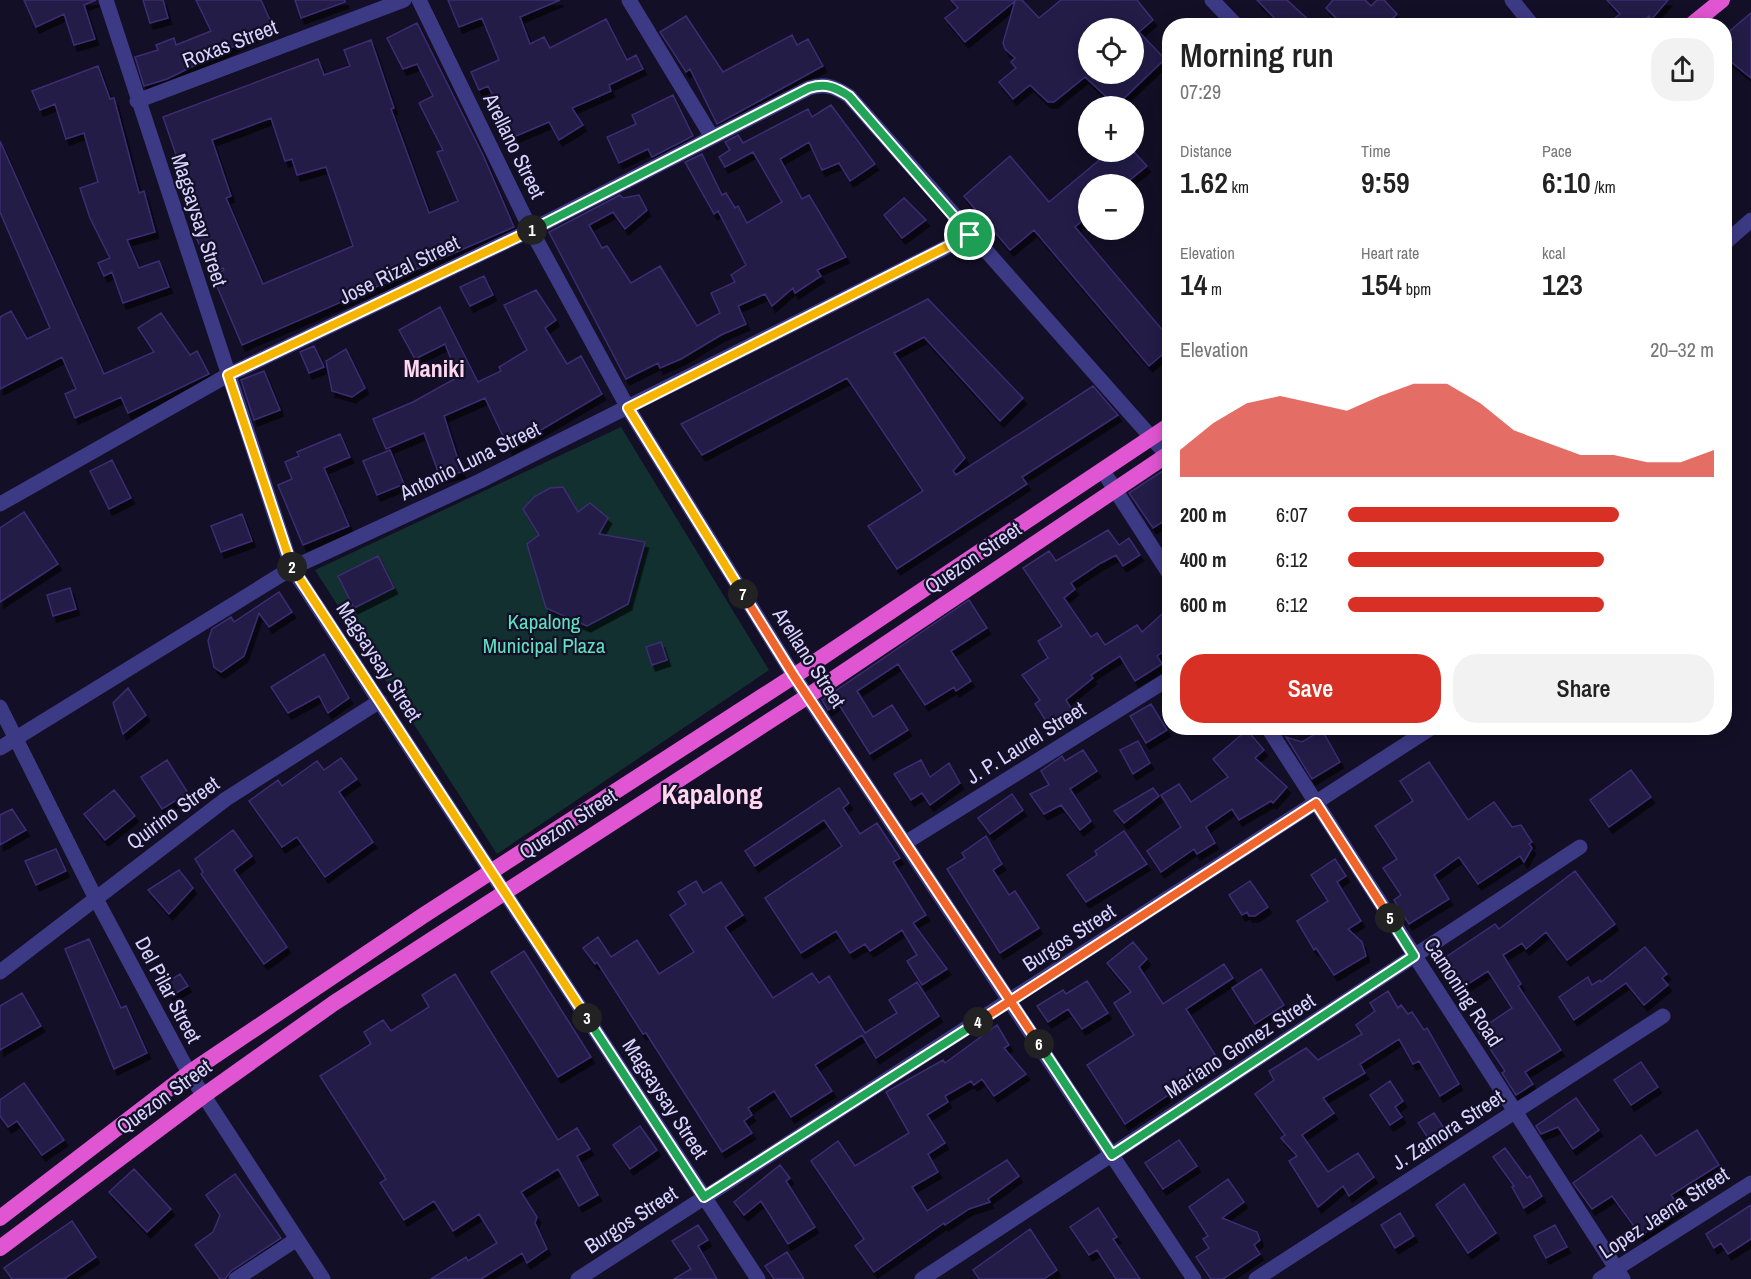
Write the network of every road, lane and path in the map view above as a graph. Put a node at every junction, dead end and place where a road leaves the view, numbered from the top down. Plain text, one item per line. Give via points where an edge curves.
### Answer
1 (106, 0) edge
2 (404, 0) edge
3 (419, 0) edge
4 (629, 0) edge
5 (1212, 0) edge
6 (1512, 0) edge
7 (1722, 0) edge
8 (1229, 18) edge
9 (1527, 18) edge
10 (1700, 18) edge
11 (137, 102) junction
12 (712, 136) junction
13 (1751, 220) edge
14 (531, 230) junction
15 (970, 235) junction
16 (1732, 237) edge
17 (228, 375) junction
18 (628, 408) junction
19 (1162, 431) edge
20 (1152, 438) junction
21 (1162, 448) edge
22 (1162, 458) edge
23 (1103, 471) junction
24 (1115, 490) junction
25 (0, 504) edge
26 (1162, 563) edge
27 (292, 568) junction
28 (794, 676) junction
29 (1162, 683) edge
30 (808, 696) junction
31 (380, 701) junction
32 (0, 707) edge
33 (1272, 735) edge
34 (1420, 735) edge
35 (16, 738) junction
36 (0, 748) edge
37 (1316, 803) junction
38 (905, 843) junction
39 (1580, 847) dead end
40 (492, 872) junction
41 (504, 892) junction
42 (95, 897) junction
43 (1414, 956) junction
44 (0, 972) edge
45 (1010, 1001) junction
46 (1663, 1016) dead end
47 (189, 1073) junction
48 (203, 1096) junction
49 (1515, 1112) junction
50 (1112, 1155) junction
51 (1751, 1183) edge
52 (704, 1197) junction
53 (0, 1218) edge
54 (297, 1239) junction
55 (0, 1248) edge
56 (1620, 1274) edge
57 (236, 1279) edge
58 (323, 1279) edge
59 (578, 1279) edge
60 (758, 1279) edge
61 (921, 1279) edge
62 (1194, 1279) edge
63 (1256, 1279) edge
64 (1600, 1279) edge

1 - 11 street, Magsaysay Street
2 - 11 street, Roxas Street
3 - 14 street, Arellano Street
4 - 12 street
5 - 8 street
6 - 9 street
7 - 10 highway
11 - 17 street, Magsaysay Street
12 - 14 street, Jose Rizal Street
12 - 15 street, Jose Rizal Street via 809,88 822,84 835,87 849,96
13 - 16 street
14 - 17 street, Jose Rizal Street
14 - 18 street, Arellano Street
15 - 18 street, Antonio Luna Street
15 - 20 street
17 - 25 street, Jose Rizal Street
17 - 27 street, Magsaysay Street
18 - 27 street, Antonio Luna Street
18 - 28 street, Arellano Street
19 - 20 highway, Quezon Street
20 - 21 street
20 - 23 highway, Quezon Street
22 - 24 highway, Quezon Street
23 - 24 street
23 - 28 highway, Quezon Street
24 - 26 street
24 - 30 highway, Quezon Street
27 - 31 street, Magsaysay Street
27 - 35 street, Antonio Luna Street
28 - 30 street, Arellano Street
28 - 40 highway, Quezon Street
29 - 38 street, J. P. Laurel Street
30 - 38 street, Arellano Street
30 - 41 highway, Quezon Street
31 - 40 street, Magsaysay Street
31 - 42 street, Quirino Street via 226,799
32 - 35 street, Del Pilar Street
33 - 37 street, Camoning Road
34 - 37 street, Burgos Street
35 - 36 street, Antonio Luna Street
35 - 42 street, Del Pilar Street
37 - 43 street, Camoning Road
37 - 45 street, Burgos Street
38 - 45 street, Arellano Street
39 - 43 street, Mariano Gomez Street
40 - 41 street, Magsaysay Street
40 - 47 highway, Quezon Street
41 - 48 highway, Quezon Street via 334,1003
41 - 52 street, Magsaysay Street
42 - 44 street, Quirino Street
42 - 47 street, Del Pilar Street
43 - 49 street, Camoning Road
43 - 50 street, Mariano Gomez Street
45 - 50 street, Arellano Street
45 - 52 street, Burgos Street
46 - 49 street, J. Zamora Street
47 - 48 street, Del Pilar Street
47 - 53 highway, Quezon Street
48 - 54 street, Del Pilar Street
48 - 55 highway, Quezon Street
49 - 56 street, Camoning Road
49 - 63 street, J. Zamora Street
50 - 61 street, Mariano Gomez Street
50 - 62 street, Arellano Street
51 - 56 street, Lopez Jaena Street
52 - 59 street, Burgos Street
52 - 60 street, Magsaysay Street
54 - 57 street
54 - 58 street, Del Pilar Street
56 - 64 street, Lopez Jaena Street

